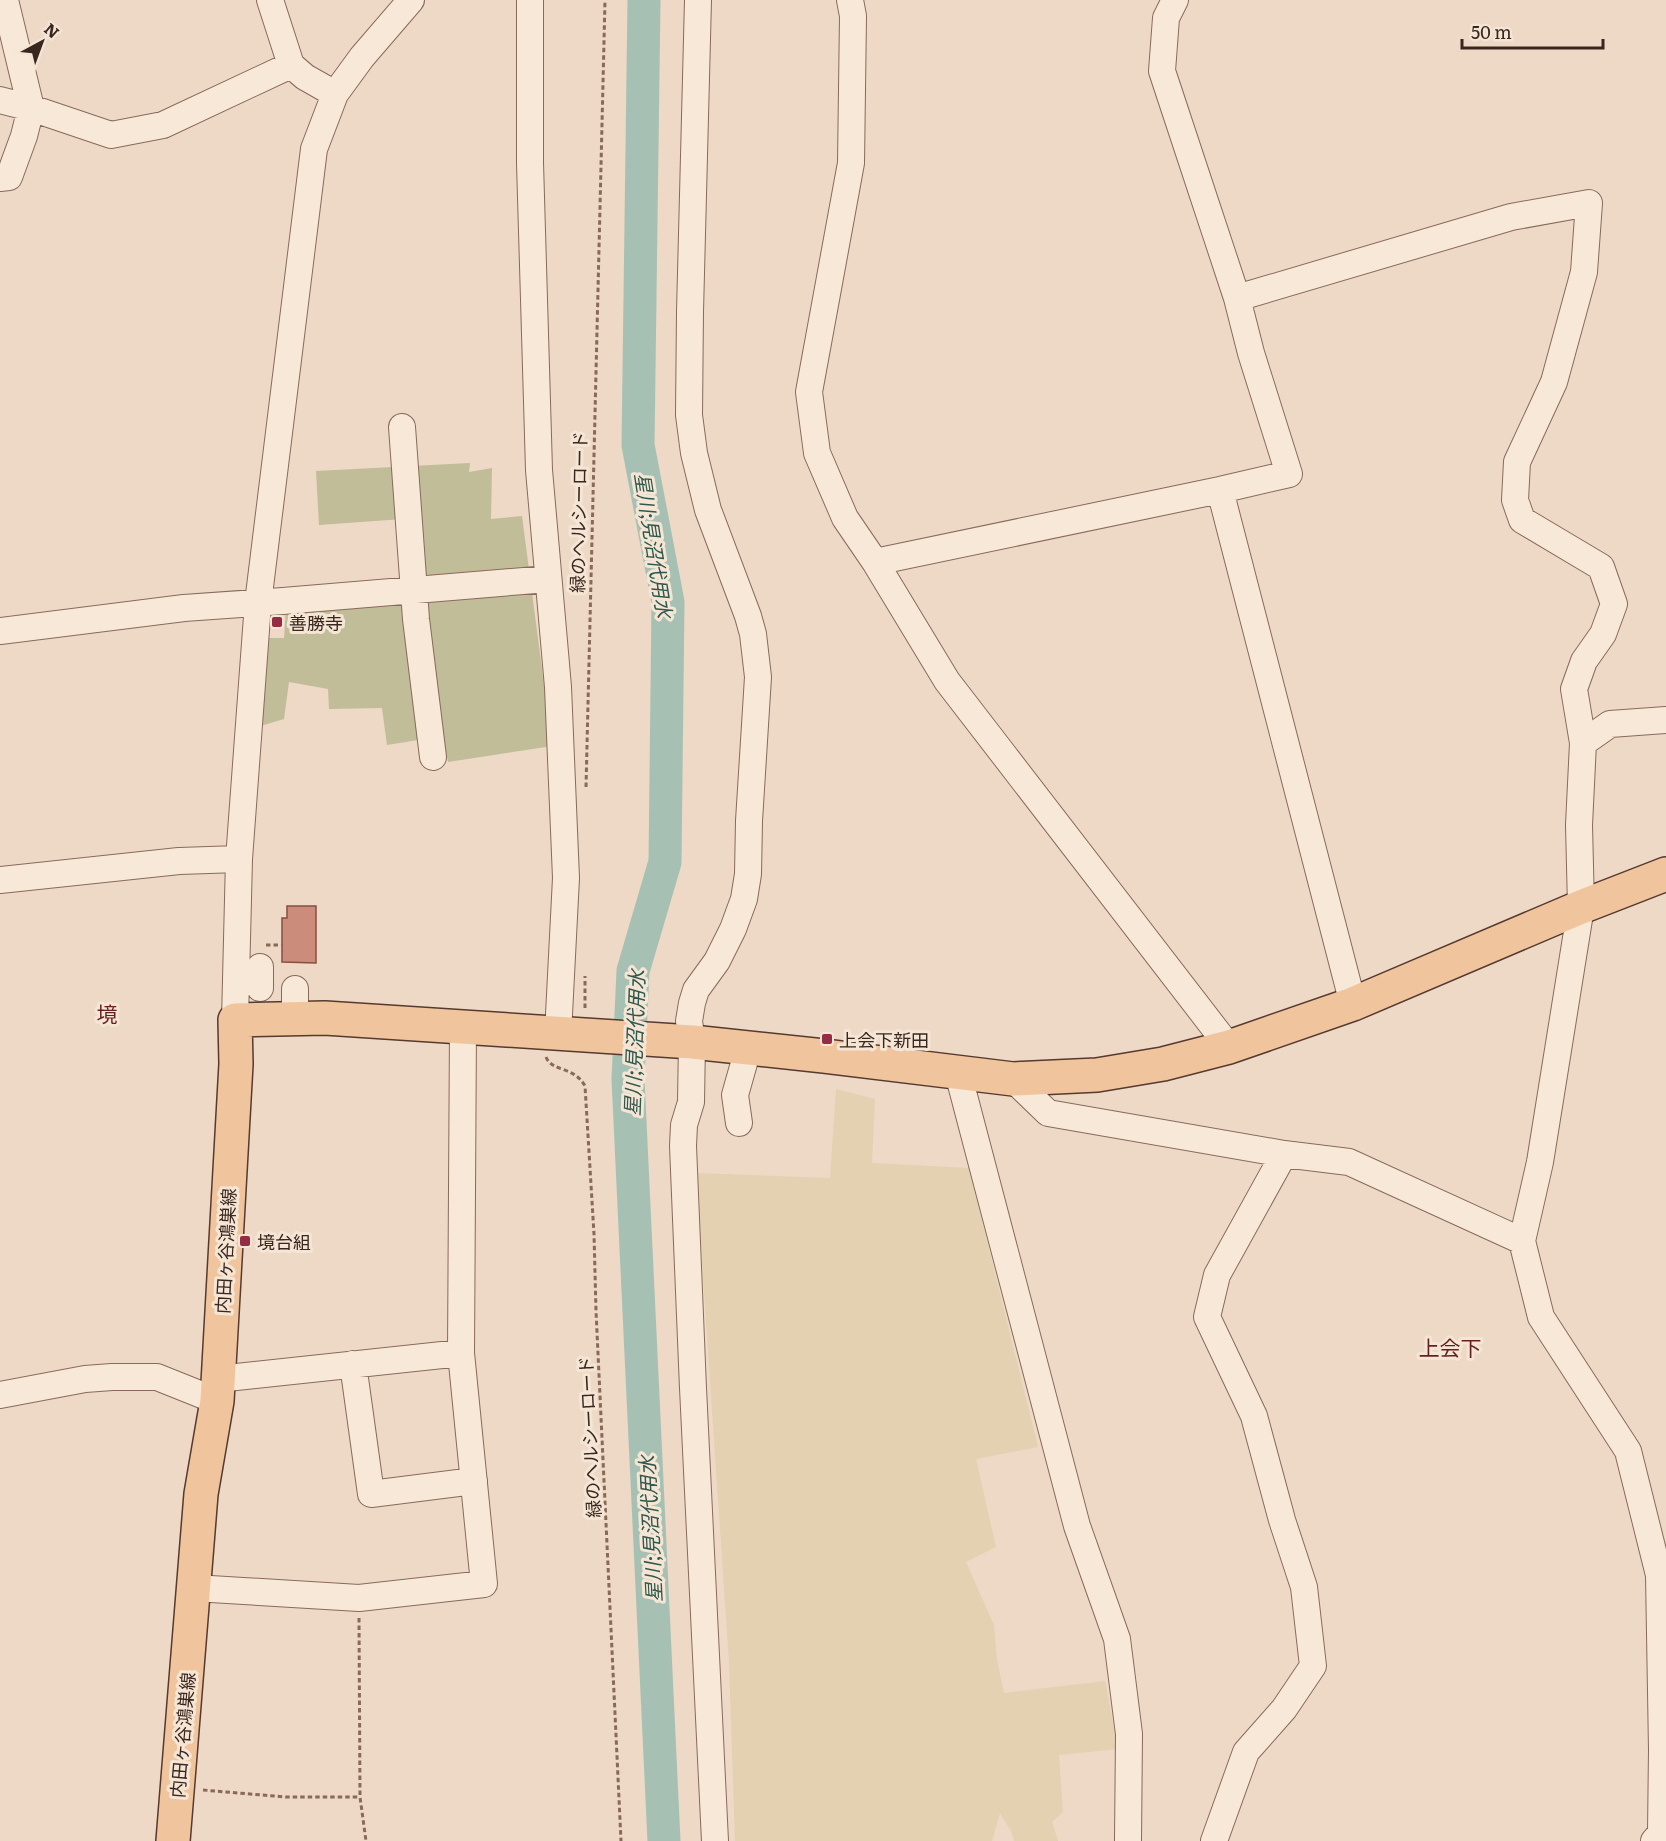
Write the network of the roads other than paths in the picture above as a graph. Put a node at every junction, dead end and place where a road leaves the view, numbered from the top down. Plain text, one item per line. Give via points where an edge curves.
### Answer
1 (4, 0) edge
2 (270, 0) edge
3 (411, 0) edge
4 (530, 0) edge
5 (698, 0) edge
6 (850, 0) edge
7 (1174, 0) edge
8 (291, 65) junction
9 (335, 94) junction
10 (0, 100) edge
11 (30, 108) junction
12 (0, 178) edge
13 (1237, 298) junction
14 (402, 427) dead end
15 (1220, 490) junction
16 (875, 562) junction
17 (548, 579) junction
18 (414, 591) junction
19 (258, 603) junction
20 (0, 631) edge
21 (1666, 720) edge
22 (1583, 743) junction
23 (433, 757) dead end
24 (239, 859) junction
25 (1666, 874) edge
26 (0, 880) edge
27 (1581, 907) junction
28 (1353, 1004) junction
29 (235, 1020) junction
30 (463, 1028) junction
31 (678, 1041) junction
32 (552, 1044) junction
33 (1229, 1047) junction
34 (748, 1049) junction
35 (958, 1073) junction
36 (1013, 1079) junction
37 (739, 1123) dead end
38 (1284, 1154) junction
39 (1522, 1240) junction
40 (461, 1353) junction
41 (353, 1364) junction
42 (217, 1390) junction
43 (0, 1395) edge
44 (474, 1481) junction
45 (1663, 1574) edge
46 (194, 1588) junction
47 (173, 1841) edge
48 (715, 1841) edge
49 (1128, 1841) edge
50 (1214, 1841) edge
51 (1654, 1841) edge

1 - 11 street
2 - 8 street
3 - 9 street
4 - 17 street via 530,164 539,470
5 - 31 street via 689,415 708,510 748,616 758,677 744,898 726,946 696,990 689,1026
6 - 16 street via 854,16 851,163 809,392 817,453 845,518
7 - 13 street via 1166,18 1162,71
8 - 9 street
8 - 11 street via 163,125 111,135
9 - 19 street via 314,148
10 - 11 street
11 - 12 street via 9,177
13 - 15 street via 1289,474
13 - 22 street via 1511,217 1589,203 1584,272 1554,382 1517,462 1515,500 1522,520 1601,567 1614,604 1574,689
14 - 18 street
15 - 16 street
15 - 28 street
16 - 33 street via 947,681
17 - 18 street
17 - 32 street via 558,687 566,878
18 - 19 street
18 - 23 street
19 - 20 street via 184,608
19 - 24 street
21 - 22 street via 1610,724
22 - 27 street
24 - 26 street via 179,861
24 - 29 street via 254,967
25 - 27 main road
27 - 28 main road
27 - 39 street via 1540,1162
28 - 33 main road
29 - 30 main road via 302,997 325,1018
29 - 42 main road, 内田ヶ谷鴻巣線 via 236,1064
30 - 32 main road
30 - 40 street
31 - 32 main road via 590,1023
31 - 34 main road
31 - 48 street via 691,1102 683,1146
33 - 36 main road via 1097,1075
34 - 35 main road
34 - 37 street via 735,1095
35 - 36 main road
35 - 49 street via 1077,1527 1117,1639 1130,1734
36 - 38 street via 1048,1113
38 - 39 street via 1349,1162
38 - 50 street via 1217,1275 1207,1317 1254,1416 1304,1587 1313,1666 1284,1709 1246,1752
39 - 45 street via 1541,1317 1628,1451
40 - 41 street
40 - 44 street
41 - 42 street
41 - 44 street via 371,1494
42 - 43 street via 157,1377 112,1377
42 - 46 main road, 内田ヶ谷鴻巣線 via 201,1494
44 - 46 street via 484,1584 359,1599
45 - 51 street via 1661,1833
46 - 47 main road, 内田ヶ谷鴻巣線

